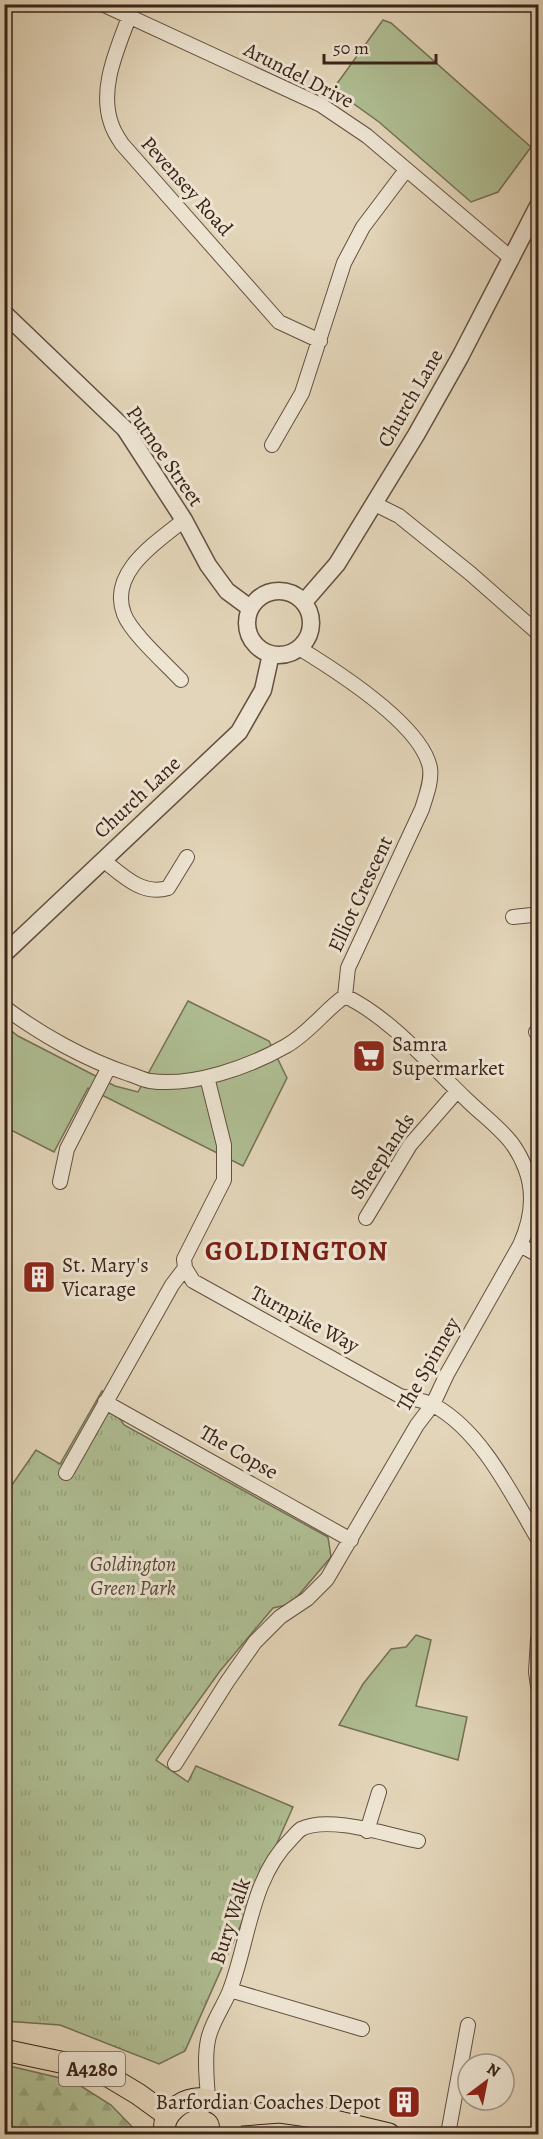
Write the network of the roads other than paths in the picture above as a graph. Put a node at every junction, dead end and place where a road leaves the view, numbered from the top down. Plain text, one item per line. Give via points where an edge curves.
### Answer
1 (102, 4) edge
2 (129, 18) junction
3 (406, 170) junction
4 (538, 206) edge
5 (512, 260) junction
6 (4, 313) edge
7 (320, 340) junction
8 (272, 445) dead end
9 (375, 504) junction
10 (184, 520) junction
11 (304, 602) junction
12 (250, 608) junction
13 (538, 633) edge
14 (299, 648) junction
15 (272, 654) junction
16 (181, 680) dead end
17 (187, 856) dead end
18 (103, 860) junction
19 (538, 902) edge
20 (513, 918) dead end
21 (535, 920) edge
22 (4, 954) edge
23 (345, 996) junction
24 (4, 1007) edge
25 (109, 1067) junction
26 (207, 1077) junction
27 (457, 1091) junction
28 (532, 1168) edge
29 (60, 1182) dead end
30 (366, 1218) dead end
31 (520, 1245) junction
32 (538, 1255) edge
33 (185, 1268) junction
34 (105, 1402) junction
35 (434, 1404) junction
36 (66, 1473) dead end
37 (538, 1539) edge
38 (351, 1540) junction
39 (538, 1639) edge
40 (538, 1686) edge
41 (175, 1764) dead end
42 (379, 1792) dead end
43 (368, 1831) junction
44 (418, 1841) dead end
45 (230, 1990) junction
46 (468, 2025) dead end
47 (362, 2029) dead end
48 (4, 2050) edge
49 (208, 2099) junction
50 (166, 2125) edge
51 (229, 2125) edge
52 (388, 2134) edge
53 (448, 2134) edge

1 - 2 street, Arundel Drive
2 - 3 street, Arundel Drive via 321,105 367,136
2 - 7 street, Pevensey Road via 114,59 106,101 111,124 122,144 279,322
3 - 5 street, Arundel Drive
3 - 7 street via 363,227 344,263
4 - 5 street, Church Lane
5 - 9 street, Church Lane
6 - 10 street, Putnoe Street via 125,429
7 - 8 street via 302,393
9 - 11 street, Church Lane via 337,564
9 - 13 street via 399,516
10 - 12 street, Putnoe Street via 227,591
10 - 16 street via 132,567 122,583 120,598 134,629
11 - 12 street via 290,592 274,591 260,597
11 - 14 street via 310,615 310,632
12 - 15 street via 247,627 256,646
14 - 15 street via 286,654
14 - 23 street, Elliot Crescent via 395,717 415,738 430,769 422,809 348,968
15 - 18 street, Church Lane via 264,690 239,732
17 - 18 street via 168,888 157,891 124,877
18 - 22 street, Church Lane
19 - 21 street
20 - 21 street
23 - 26 street via 286,1046 248,1065
23 - 27 street, The Spinney via 365,1006
24 - 25 street via 28,1025
25 - 26 street via 150,1081
25 - 29 street via 68,1149
26 - 33 street via 224,1145 224,1180 184,1259
27 - 28 street, The Spinney via 513,1144
27 - 30 street, Sheeplands via 410,1145
28 - 31 street, The Spinney via 531,1211
31 - 32 street
31 - 35 street, The Spinney
33 - 34 street
33 - 35 street, Turnpike Way via 193,1281 238,1308 400,1396
34 - 36 street
34 - 38 street, The Copse
35 - 37 street via 473,1438
35 - 38 street, The Spinney via 417,1425
38 - 41 street, The Spinney via 327,1579 255,1642
39 - 40 street
42 - 43 street
43 - 44 street, Bury Walk
43 - 45 street, Bury Walk via 319,1824 300,1830 281,1848 248,1924
45 - 47 street
45 - 49 street, Bury Walk via 208,2038
46 - 53 street
48 - 50 main road, A4280 via 98,2070 138,2094
49 - 50 main road via 183,2100
49 - 51 main road via 217,2103
51 - 52 main road via 280,2112

